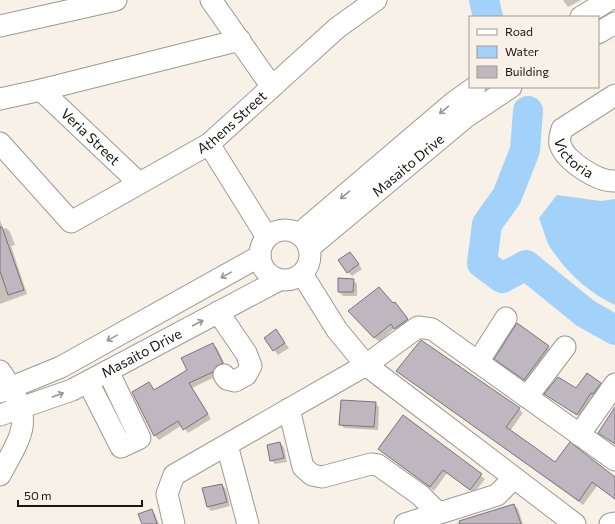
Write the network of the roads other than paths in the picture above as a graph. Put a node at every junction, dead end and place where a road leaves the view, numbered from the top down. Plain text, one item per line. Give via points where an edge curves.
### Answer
1 (116, 0) edge
2 (211, 0) edge
3 (376, 0) edge
4 (609, 0) edge
5 (583, 16) edge
6 (615, 23) edge
7 (0, 26) edge
8 (599, 32) edge
9 (240, 40) junction
10 (272, 87) junction
11 (475, 88) edge
12 (510, 88) edge
13 (41, 90) junction
14 (615, 95) edge
15 (0, 98) edge
16 (0, 143) edge
17 (209, 144) junction
18 (615, 181) edge
19 (139, 183) junction
20 (267, 237) junction
21 (304, 241) junction
22 (260, 256) junction
23 (302, 274) junction
24 (279, 280) junction
25 (218, 312) junction
26 (506, 318) dead end
27 (564, 347) dead end
28 (478, 362) junction
29 (366, 365) junction
30 (108, 371) junction
31 (224, 375) dead end
32 (88, 382) junction
33 (4, 383) edge
34 (615, 384) edge
35 (527, 397) junction
36 (22, 409) junction
37 (288, 409) junction
38 (0, 415) edge
39 (579, 435) junction
40 (227, 445) junction
41 (615, 460) edge
42 (0, 475) edge
43 (514, 478) junction
44 (438, 513) junction
45 (615, 523) edge
46 (174, 524) edge
47 (248, 524) edge
48 (404, 524) edge
49 (575, 524) edge
50 (610, 524) edge

1 - 7 street
2 - 9 street
3 - 10 street, Athens Street via 337,28
4 - 5 street
6 - 8 street
9 - 10 street
9 - 13 street
10 - 17 street, Athens Street
11 -> 21 street, Masaito Drive via 454,102
12 - 21 street, Masaito Drive via 466,117
13 - 15 street
13 - 19 street, Veria Street
14 - 18 street, Victoria via 562,129 559,137 560,146 578,168
16 - 19 street, Athens Street via 71,222
17 - 19 street, Athens Street
17 - 20 street
20 - 21 street via 272,233 286,230
20 - 22 street via 260,249
21 - 23 street via 310,262
22 - 24 street via 265,271
22 -> 33 street, Masaito Drive via 61,367
23 - 24 street via 287,280
23 - 29 street via 337,330
24 - 25 street, Masaito Drive
30 -> 25 street, Masaito Drive
25 - 31 street via 246,353 251,366 246,375 235,381 227,379
26 - 28 street
27 - 35 street
28 - 29 street via 432,329 418,327
28 - 35 street
29 - 37 street
29 - 43 street
30 - 32 street, Masaito Drive
30 - 32 street via 140,438 121,447
36 -> 32 street, Masaito Drive
33 - 36 street
34 - 39 street
35 - 39 street
36 - 38 street, Masaito Drive
36 - 42 street via 22,431 19,441
37 - 40 street
37 - 44 street via 303,467 312,475 322,477 371,464 378,465 420,495
39 - 41 street
40 - 46 street via 174,475 167,494
40 - 47 street
43 - 44 street via 497,495
43 - 49 street
44 - 48 street
45 - 50 street

